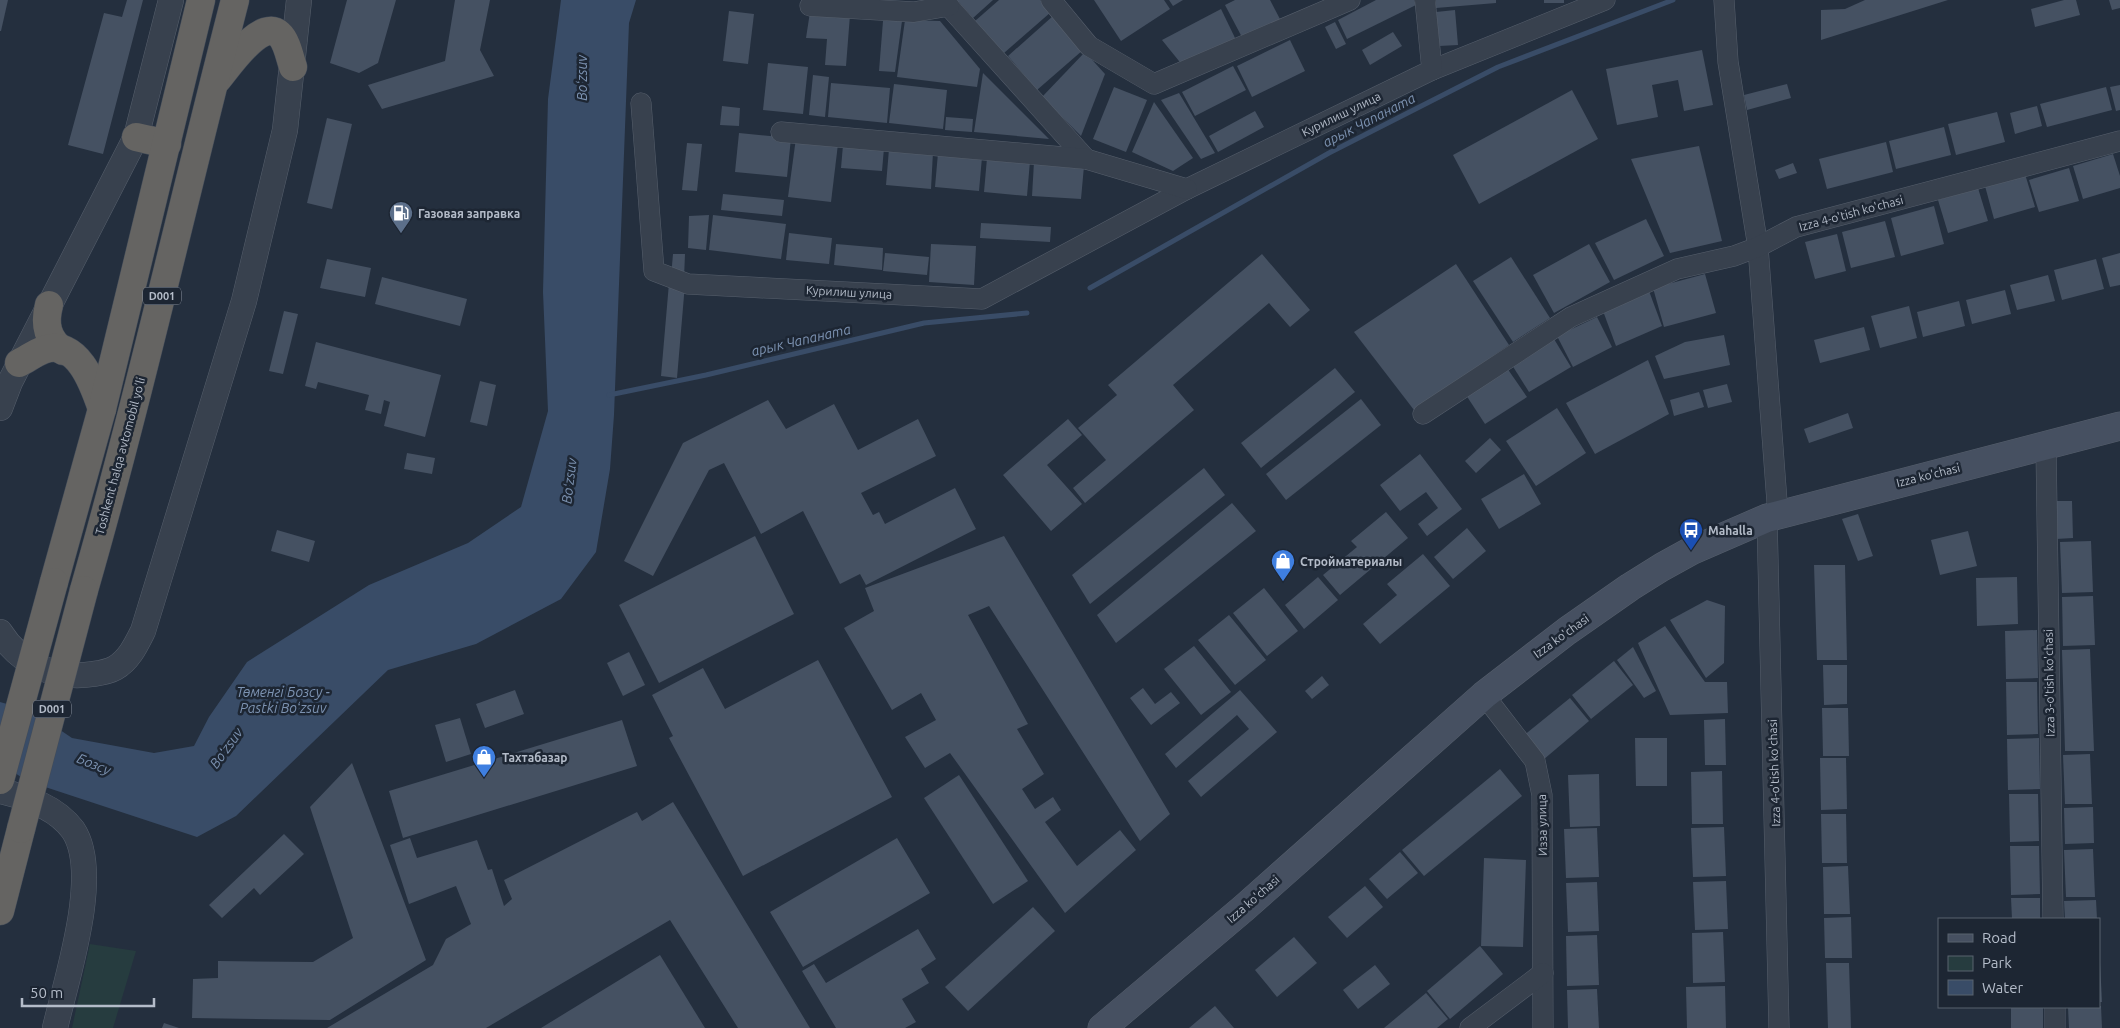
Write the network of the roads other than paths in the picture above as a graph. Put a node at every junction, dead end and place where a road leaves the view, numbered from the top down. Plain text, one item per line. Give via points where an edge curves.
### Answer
1 (171, 0) edge
2 (201, 0) edge
3 (235, 0) edge
4 (299, 0) edge
5 (1051, 0) edge
6 (1350, 0) edge
7 (1425, 0) edge
8 (1605, 0) edge
9 (1724, 0) edge
10 (946, 3) edge
11 (810, 6) dead end
12 (1570, 7) edge
13 (293, 67) junction
14 (1432, 70) junction
15 (213, 85) junction
16 (641, 103) dead end
17 (781, 132) dead end
18 (136, 137) junction
19 (2120, 141) edge
20 (167, 144) junction
21 (1086, 159) junction
22 (1187, 189) junction
23 (1758, 247) junction
24 (49, 305) junction
25 (63, 350) junction
26 (19, 363) junction
27 (0, 408) edge
28 (102, 409) junction
29 (1423, 414) dead end
30 (2120, 426) edge
31 (2046, 446) junction
32 (1773, 517) junction
33 (0, 632) edge
34 (1484, 695) junction
35 (0, 780) edge
36 (0, 791) edge
37 (0, 911) edge
38 (2053, 918) edge
39 (1543, 973) junction
40 (2055, 1008) edge
41 (55, 1028) edge
42 (1102, 1028) edge
43 (1470, 1028) edge
44 (1543, 1028) edge
45 (1779, 1028) edge
46 (2055, 1028) edge

1 - 18 street
2 - 20 highway, D001
3 - 15 highway, Toshkent halqa avtomobil yo'li / D001
4 - 13 street
5 - 6 street via 1089,46 1154,84
7 - 14 street
8 - 12 street, Курилиш улица
9 - 23 street via 1728,62
10 - 11 street via 914,12
10 - 21 street
12 - 14 street, Курилиш улица
13 - 15 highway via 282,38 276,32 268,31 250,42
13 - 33 street via 285,130 244,301 151,609 138,642 115,668 70,676 29,663 16,653
14 - 22 street, Курилиш улица
15 - 37 highway, Toshkent halqa avtomobil yo'li / D001, bridge via 111,495
16 - 22 street, Курилиш улица via 654,271 688,284 982,299
17 - 21 street
18 - 20 highway
18 - 24 street
19 - 23 street, Izza 4-o'tish ko'chasi via 1796,227
20 - 28 highway, D001
21 - 22 street
23 - 29 street via 1677,269 1571,317
23 - 32 street, Izza 4-o'tish ko'chasi
24 - 25 highway via 48,334
24 - 26 street
25 - 26 highway via 44,349
25 - 28 highway via 87,370
26 - 27 street
28 - 35 highway, D001, bridge
30 - 31 main road, Izza ko'chasi
31 - 32 main road, Izza ko'chasi
31 - 38 street, Izza 3-o'tish ko'chasi
32 - 34 main road, Izza ko'chasi via 1691,551 1630,587
32 - 45 street, Izza 4-o'tish ko'chasi
34 - 39 street, Изза улица via 1535,761 1537,770 1542,795
34 - 42 main road, Izza ko'chasi via 1244,908
36 - 41 street via 34,802 56,814 74,832 81,851 83,906
39 - 43 street
39 - 44 street, Изза улица
40 - 46 street

